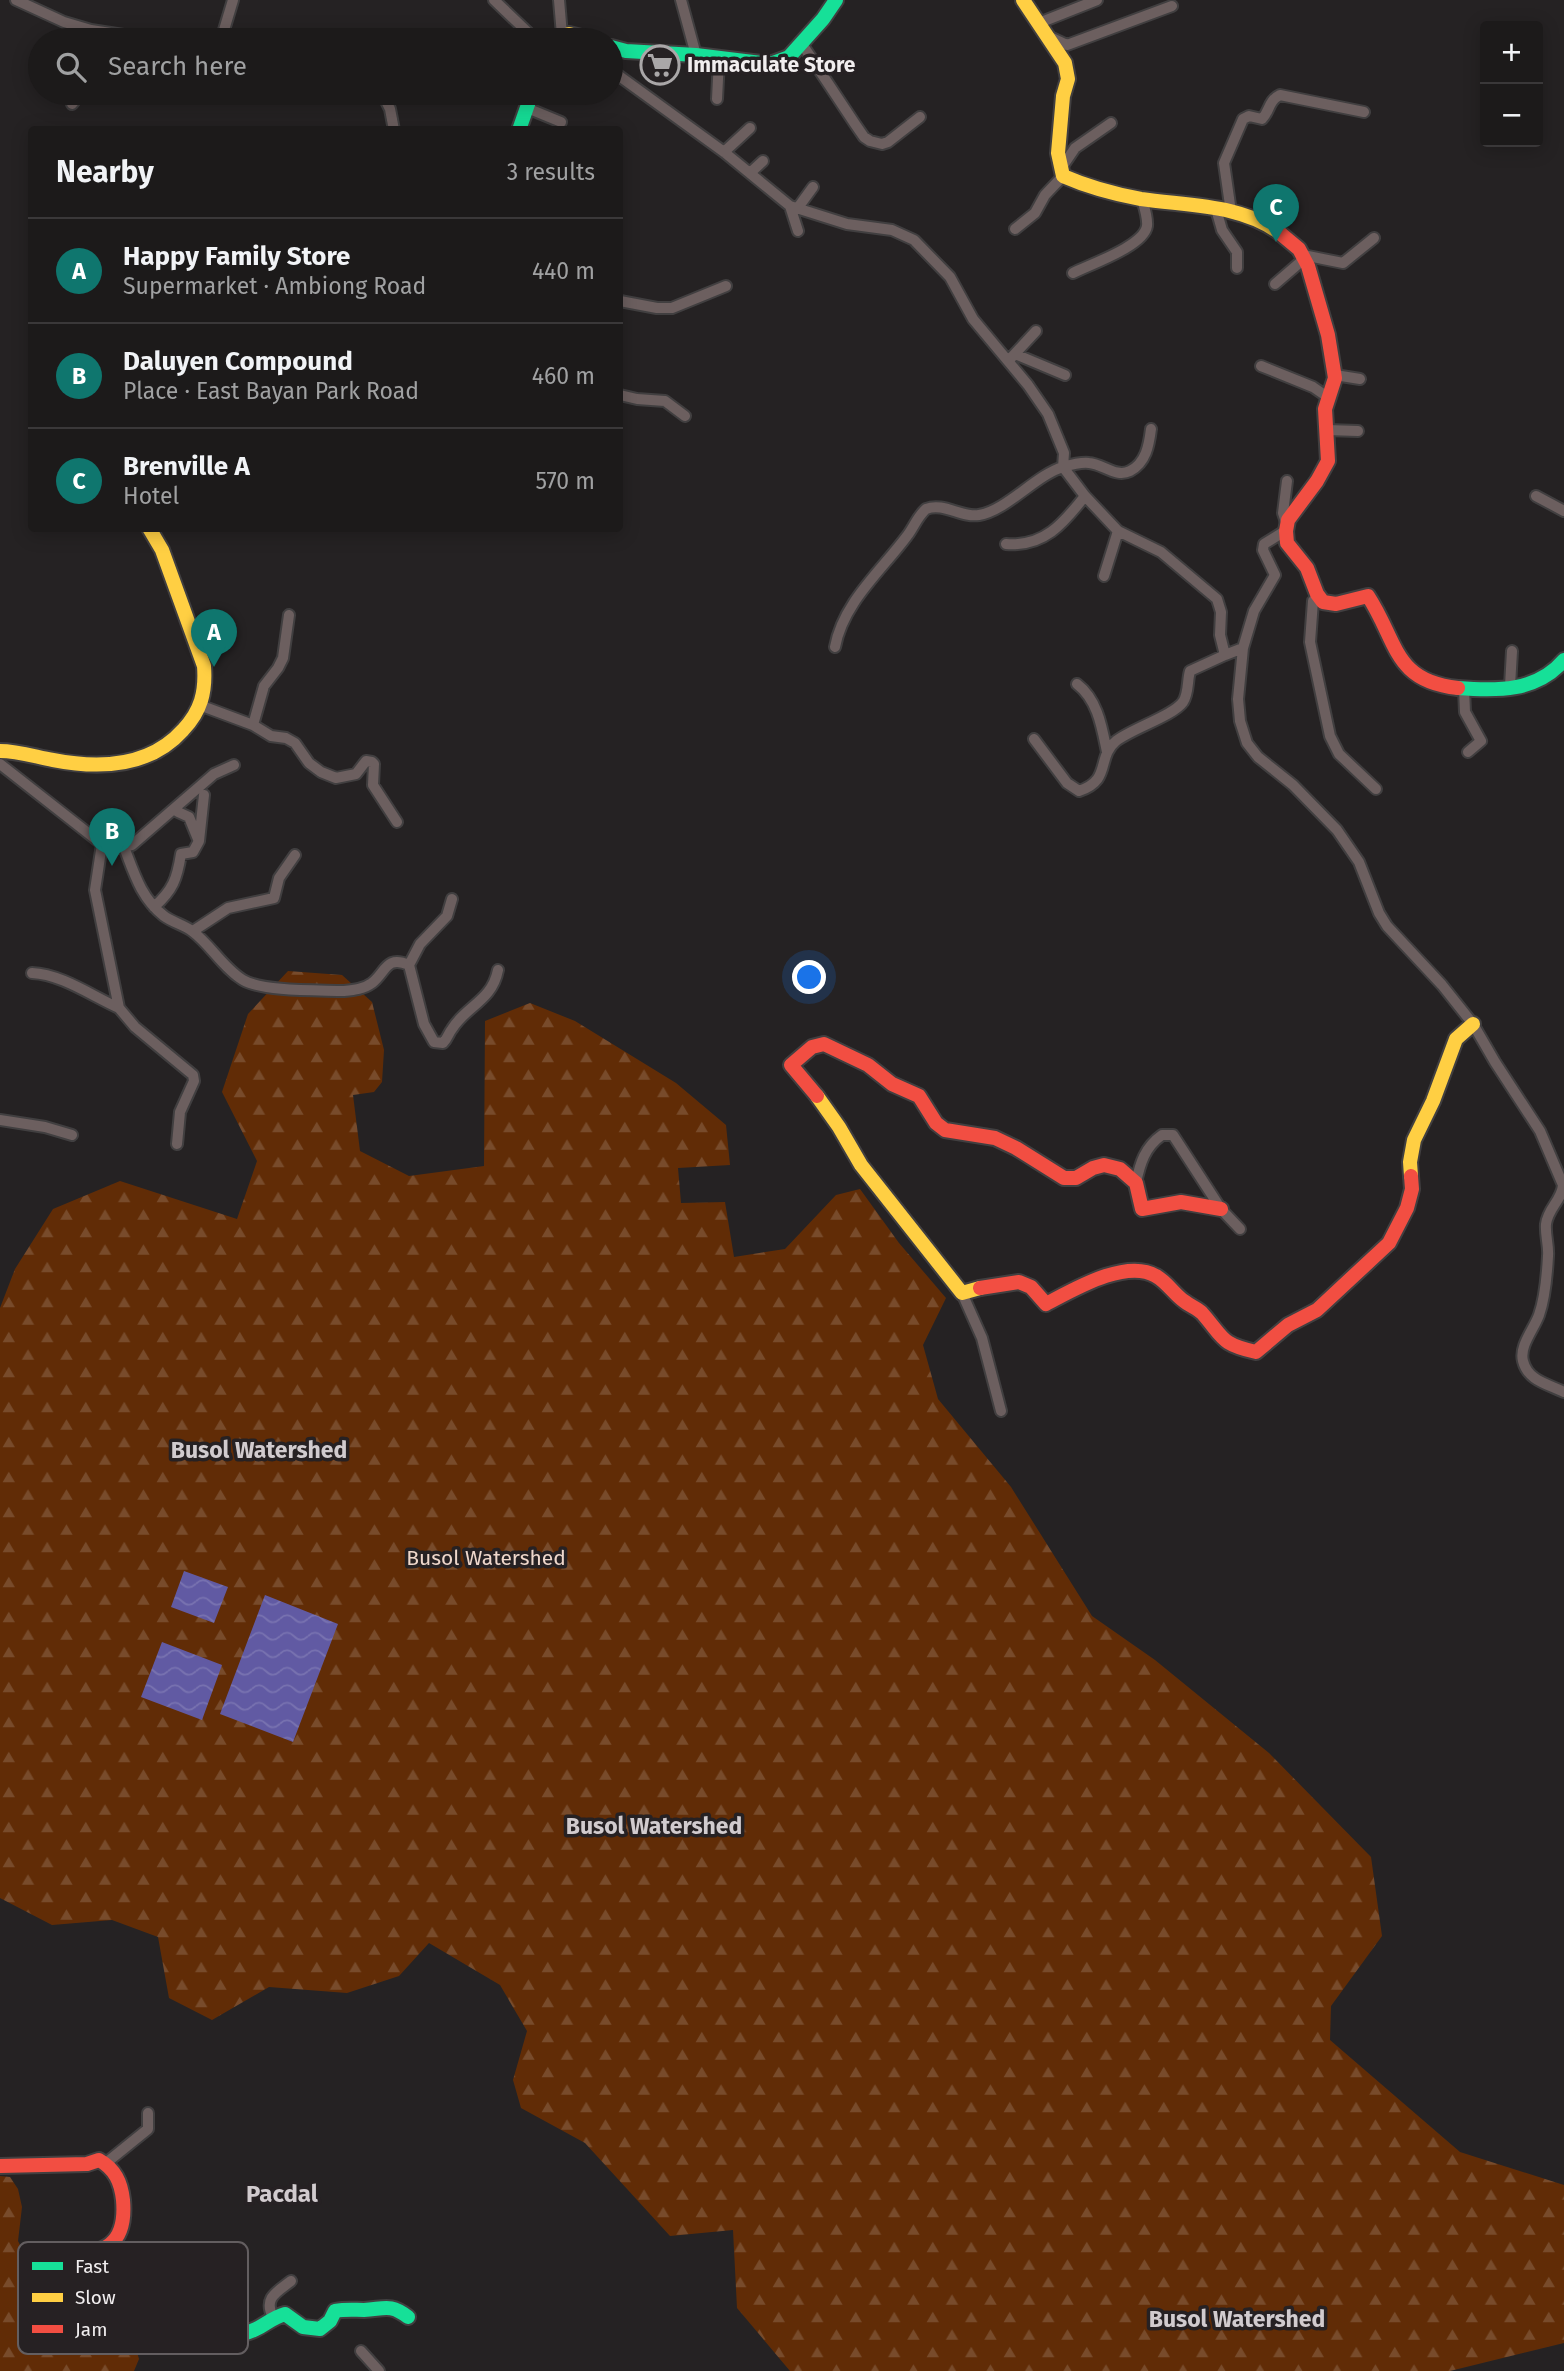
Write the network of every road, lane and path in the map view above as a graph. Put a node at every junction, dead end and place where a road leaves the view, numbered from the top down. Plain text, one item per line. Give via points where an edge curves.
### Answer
1 (16, 0) edge
2 (233, 0) edge
3 (494, 0) edge
4 (559, 0) edge
5 (681, 0) edge
6 (836, 0) edge
7 (1023, 0) edge
8 (1097, 0) edge
9 (1172, 6) dead end
10 (1039, 23) junction
11 (84, 28) edge
12 (225, 28) edge
13 (524, 28) edge
14 (561, 28) edge
15 (1048, 36) junction
16 (802, 44) junction
17 (623, 50) edge
18 (696, 55) junction
19 (719, 59) junction
20 (623, 79) edge
21 (717, 99) dead end
22 (388, 105) edge
23 (528, 105) edge
24 (527, 108) junction
25 (1364, 112) dead end
26 (920, 117) dead end
27 (561, 122) dead end
28 (1111, 123) dead end
29 (393, 126) edge
30 (520, 126) edge
31 (750, 128) dead end
32 (724, 152) junction
33 (763, 161) dead end
34 (750, 173) junction
35 (1061, 173) junction
36 (813, 187) dead end
37 (1142, 199) junction
38 (793, 207) junction
39 (1224, 211) junction
40 (1015, 229) dead end
41 (798, 231) dead end
42 (1374, 238) dead end
43 (1304, 257) junction
44 (1237, 268) dead end
45 (1073, 272) dead end
46 (1275, 284) dead end
47 (726, 286) dead end
48 (623, 302) edge
49 (1036, 331) dead end
50 (1011, 358) junction
51 (1262, 366) dead end
52 (1065, 374) dead end
53 (1335, 375) junction
54 (1360, 379) dead end
55 (623, 396) edge
56 (1329, 398) junction
57 (685, 416) dead end
58 (1151, 429) dead end
59 (1327, 430) junction
60 (1358, 431) dead end
61 (1063, 467) junction
62 (1287, 481) dead end
63 (1085, 496) junction
64 (1536, 496) dead end
65 (1564, 511) edge
66 (1286, 528) junction
67 (1118, 531) junction
68 (152, 532) edge
69 (1006, 544) dead end
70 (1104, 576) dead end
71 (1318, 597) junction
72 (289, 615) dead end
73 (835, 647) dead end
74 (1243, 648) junction
75 (1512, 651) dead end
76 (1224, 655) junction
77 (1564, 660) edge
78 (1077, 684) dead end
79 (1510, 686) junction
80 (1464, 689) junction
81 (202, 706) junction
82 (253, 725) junction
83 (1034, 739) dead end
84 (0, 751) edge
85 (1107, 752) junction
86 (1468, 752) dead end
87 (0, 764) edge
88 (234, 765) dead end
89 (1376, 789) dead end
90 (204, 795) dead end
91 (178, 811) dead end
92 (397, 822) dead end
93 (199, 841) junction
94 (102, 844) junction
95 (124, 847) junction
96 (295, 855) dead end
97 (452, 900) dead end
98 (154, 907) junction
99 (193, 931) junction
100 (409, 965) junction
101 (498, 970) dead end
102 (32, 973) dead end
103 (119, 1008) junction
104 (1473, 1024) junction
105 (0, 1120) edge
106 (72, 1135) dead end
107 (177, 1144) dead end
108 (1136, 1183) junction
109 (1562, 1200) edge
110 (1221, 1209) junction
111 (1240, 1229) dead end
112 (962, 1293) junction
113 (1564, 1392) edge
114 (1001, 1411) dead end
115 (148, 2113) dead end
116 (106, 2164) junction
117 (0, 2165) edge
118 (114, 2242) edge
119 (291, 2281) dead end
120 (272, 2317) junction
121 (408, 2317) dead end
122 (248, 2333) edge
123 (361, 2351) dead end
124 (379, 2371) edge

1 - 11 street
2 - 12 street
3 - 13 street
4 - 14 street
5 - 18 street
6 - 16 street
7 - 10 street
8 - 10 street
9 - 15 street via 1067,45
10 - 15 street
15 - 35 street via 1065,63 1068,79 1060,128
16 - 19 street via 789,57 769,64
16 - 26 street via 870,141 888,142
17 - 18 street
18 - 19 street
19 - 21 street
20 - 32 street
22 - 29 street
23 - 24 street
24 - 27 street
24 - 30 street
25 - 39 street via 1280,95 1262,119 1243,119 1224,163 1231,203
28 - 35 street via 1075,148
31 - 32 street
32 - 34 street
33 - 34 street
34 - 38 street
35 - 37 street via 1079,184
35 - 40 street via 1035,214
36 - 38 street
37 - 39 street
37 - 45 street via 1147,226 1142,237
38 - 41 street
38 - 50 street via 846,224 891,230 914,240 950,277 973,319
39 - 43 street via 1273,228
39 - 44 street via 1222,230 1237,252
42 - 43 street via 1343,262
43 - 46 street
43 - 53 street
47 - 48 street via 672,308
49 - 50 street
50 - 52 street
50 - 61 street via 1048,414 1064,453
51 - 56 street
53 - 54 street
53 - 56 street
55 - 57 street via 665,401
56 - 59 street
58 - 61 street via 1147,451 1132,470 1122,474 1088,462
59 - 60 street
59 - 66 street via 1328,461 1323,473
61 - 63 street
61 - 73 street via 980,515 942,507 926,509 844,620
62 - 66 street
63 - 67 street
63 - 69 street via 1043,539
64 - 65 street
66 - 71 street via 1287,546 1311,575
66 - 74 street via 1264,544 1275,575 1254,611
67 - 70 street
67 - 76 street via 1161,552 1217,599
68 - 81 street via 164,550 204,661 207,677
71 - 80 street via 1338,604 1368,596 1409,670 1442,688
71 - 89 street via 1312,601 1310,642 1330,736 1339,754
72 - 82 street via 283,658 264,686
74 - 76 street
74 - 104 street via 1238,699 1247,743 1337,830 1359,862 1387,926
75 - 79 street
76 - 85 street via 1190,671 1187,692 1177,708 1132,730
77 - 79 street via 1545,678
78 - 85 street via 1097,713
79 - 80 street
80 - 86 street via 1465,712 1481,741
81 - 82 street
81 - 84 street via 170,743 130,762 90,764
82 - 92 street via 295,743 309,763 336,778 356,774 367,760 374,762 373,785
83 - 85 street via 1067,783 1079,790 1103,772
87 - 94 street
88 - 95 street via 214,774
90 - 93 street
91 - 93 street via 189,817
93 - 98 street via 193,852 181,854 177,879
94 - 95 street
94 - 103 street via 95,890
95 - 98 street via 138,884
96 - 99 street via 279,878 274,898 228,908
97 - 100 street via 447,916 420,944
98 - 99 street
99 - 100 street via 243,980 260,986 356,989 374,982 391,963
100 - 101 street via 427,1032 439,1044 489,993
102 - 103 street via 43,973
103 - 107 street via 193,1075 180,1112
104 - 109 street via 1547,1144 1563,1185
104 - 112 street via 1456,1039 1414,1140 1412,1189 1389,1243 1317,1310 1288,1325 1256,1352 1227,1343 1200,1311 1145,1270 1101,1276 1046,1304 1022,1282
105 - 106 street
108 - 110 street via 1142,1209 1171,1201
108 - 110 street via 1140,1161 1149,1147 1169,1134
108 - 112 street via 1120,1169 1104,1166 1064,1178 995,1138 945,1130 919,1096 836,1049 824,1044 812,1047 793,1061 794,1071 813,1091 896,1212
109 - 113 street via 1546,1224 1549,1255 1540,1313 1522,1353 1535,1379
110 - 111 street
112 - 114 street via 982,1338
115 - 116 street via 148,2129
116 - 117 street via 99,2160
116 - 118 street via 119,2177 123,2199
119 - 120 street via 270,2298
120 - 121 street via 285,2314 303,2327 320,2329 335,2311 353,2308 397,2308
120 - 122 street
123 - 124 street

